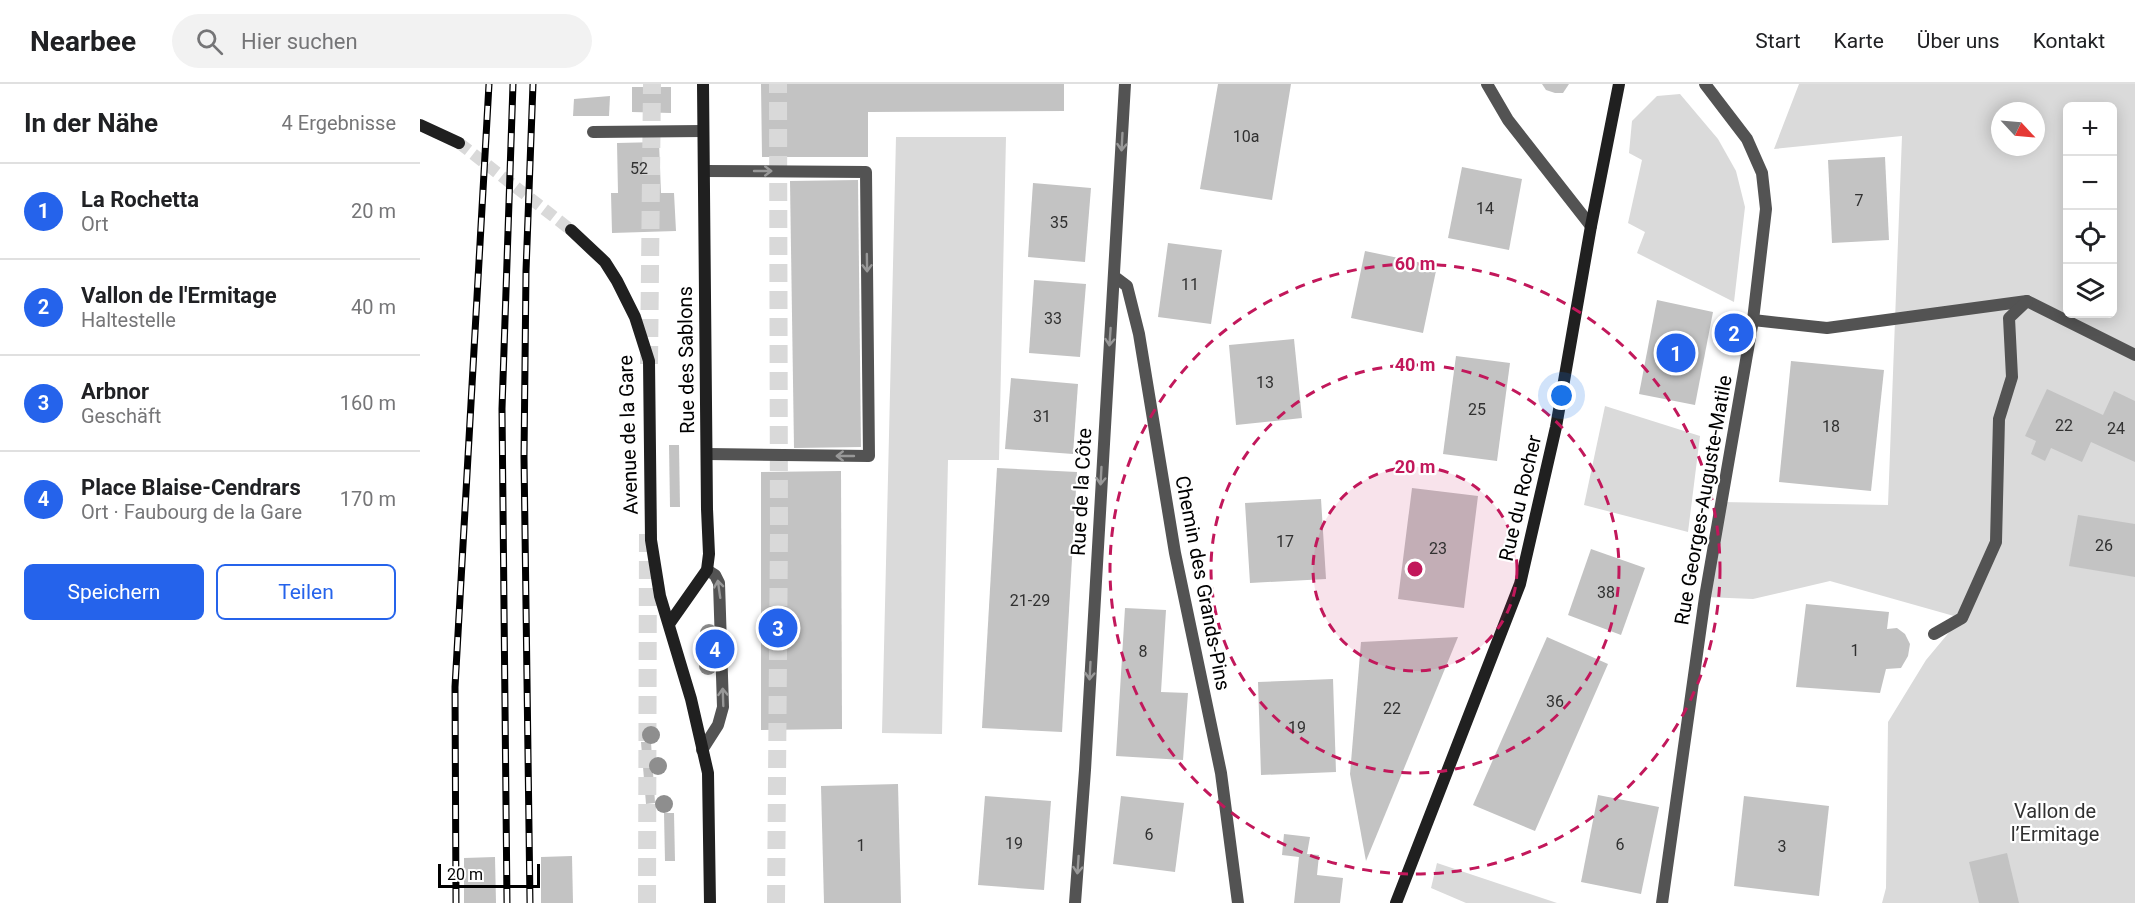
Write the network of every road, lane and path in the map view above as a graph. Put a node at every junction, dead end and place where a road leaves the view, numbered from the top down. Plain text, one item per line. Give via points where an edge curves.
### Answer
1 (703, 84) edge
2 (1125, 84) edge
3 (1487, 84) edge
4 (1619, 84) edge
5 (1705, 84) edge
6 (420, 125) edge
7 (703, 131) junction
8 (592, 132) dead end
9 (459, 143) tunnel mouth
10 (704, 171) junction
11 (1591, 226) junction
12 (571, 230) tunnel mouth
13 (1115, 277) junction
14 (2027, 301) junction
15 (1753, 320) junction
16 (2135, 355) edge
17 (707, 454) junction
18 (707, 570) junction
19 (669, 624) junction
20 (1934, 634) dead end
21 (702, 750) junction
22 (710, 903) edge
23 (1075, 903) edge
24 (1238, 903) edge
25 (1396, 903) edge
26 (1662, 903) edge

1 - 7 main road, Rue des Sablons
2 -> 13 street, Rue de la Côte
3 - 11 street via 1508,120
4 - 11 main road, Rue du Rocher
5 - 15 street, Rue Georges-Auguste-Matile via 1748,139 1762,173 1766,209
6 - 9 main road
7 - 8 street
7 - 10 main road, Rue des Sablons
10 - 17 main road, Rue des Sablons
10 -> 17 street via 866,172 867,207 869,456
11 - 25 main road, Rue du Rocher via 1556,428 1520,584
12 - 19 main road, Avenue de la Gare via 605,262 617,281 635,317 649,361 651,540
13 -> 23 street, Rue de la Côte
13 - 24 street, Chemin des Grands-Pins via 1127,286 1139,334 1175,553 1221,773
14 - 15 street via 1827,328
14 - 16 street
14 - 20 street via 2009,318 2012,377 1999,419 1996,542 1962,618
15 - 26 street, Rue Georges-Auguste-Matile via 1705,597
17 - 18 main road, Rue des Sablons
18 - 19 main road
21 -> 18 street via 718,725 723,707 720,583
19 - 21 main road, Avenue de la Gare via 692,699
21 - 22 main road, Avenue de la Gare via 708,773

